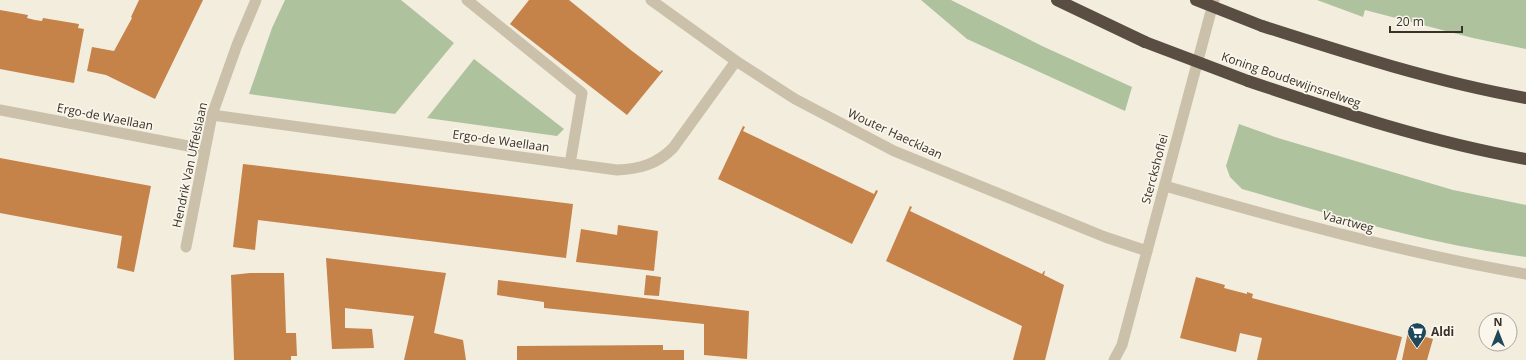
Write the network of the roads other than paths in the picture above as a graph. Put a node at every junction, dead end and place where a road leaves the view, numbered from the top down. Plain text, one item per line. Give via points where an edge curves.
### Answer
1 (256, 0) edge
2 (467, 0) edge
3 (651, 0) edge
4 (1057, 0) edge
5 (1196, 0) edge
6 (1214, 0) edge
7 (736, 60) junction
8 (1526, 98) edge
9 (0, 110) edge
10 (212, 116) junction
11 (204, 149) junction
12 (1526, 159) edge
13 (570, 164) junction
14 (1165, 186) junction
15 (186, 247) dead end
16 (1147, 251) junction
17 (1526, 274) edge
18 (1122, 345) junction
19 (1114, 360) edge
20 (1122, 360) edge

1 - 10 street, Hendrik Van Uffelslaan
2 - 13 street via 582,93
3 - 7 street, Wouter Haecklaan
4 - 12 highway, Koning Boudewijnsnelweg, bridge via 1145,42 1248,81 1378,124 1491,153
5 - 8 highway, bridge via 1262,26 1387,66
6 - 14 street, Sterckshoflei
7 - 13 street, Ergo-de Waellaan via 663,159 634,170
7 - 16 street, Wouter Haecklaan via 795,99 894,151 1105,237
9 - 11 street, Ergo-de Waellaan
10 - 11 street, Hendrik Van Uffelslaan
10 - 13 street, Ergo-de Waellaan
11 - 15 street, Hendrik Van Uffelslaan
14 - 16 street, Sterckshoflei
14 - 17 street, Vaartweg via 1376,243 1467,264
16 - 18 street, Sterckshoflei
18 - 19 street, Sterckshoflei
18 - 20 street, Sterckshoflei

